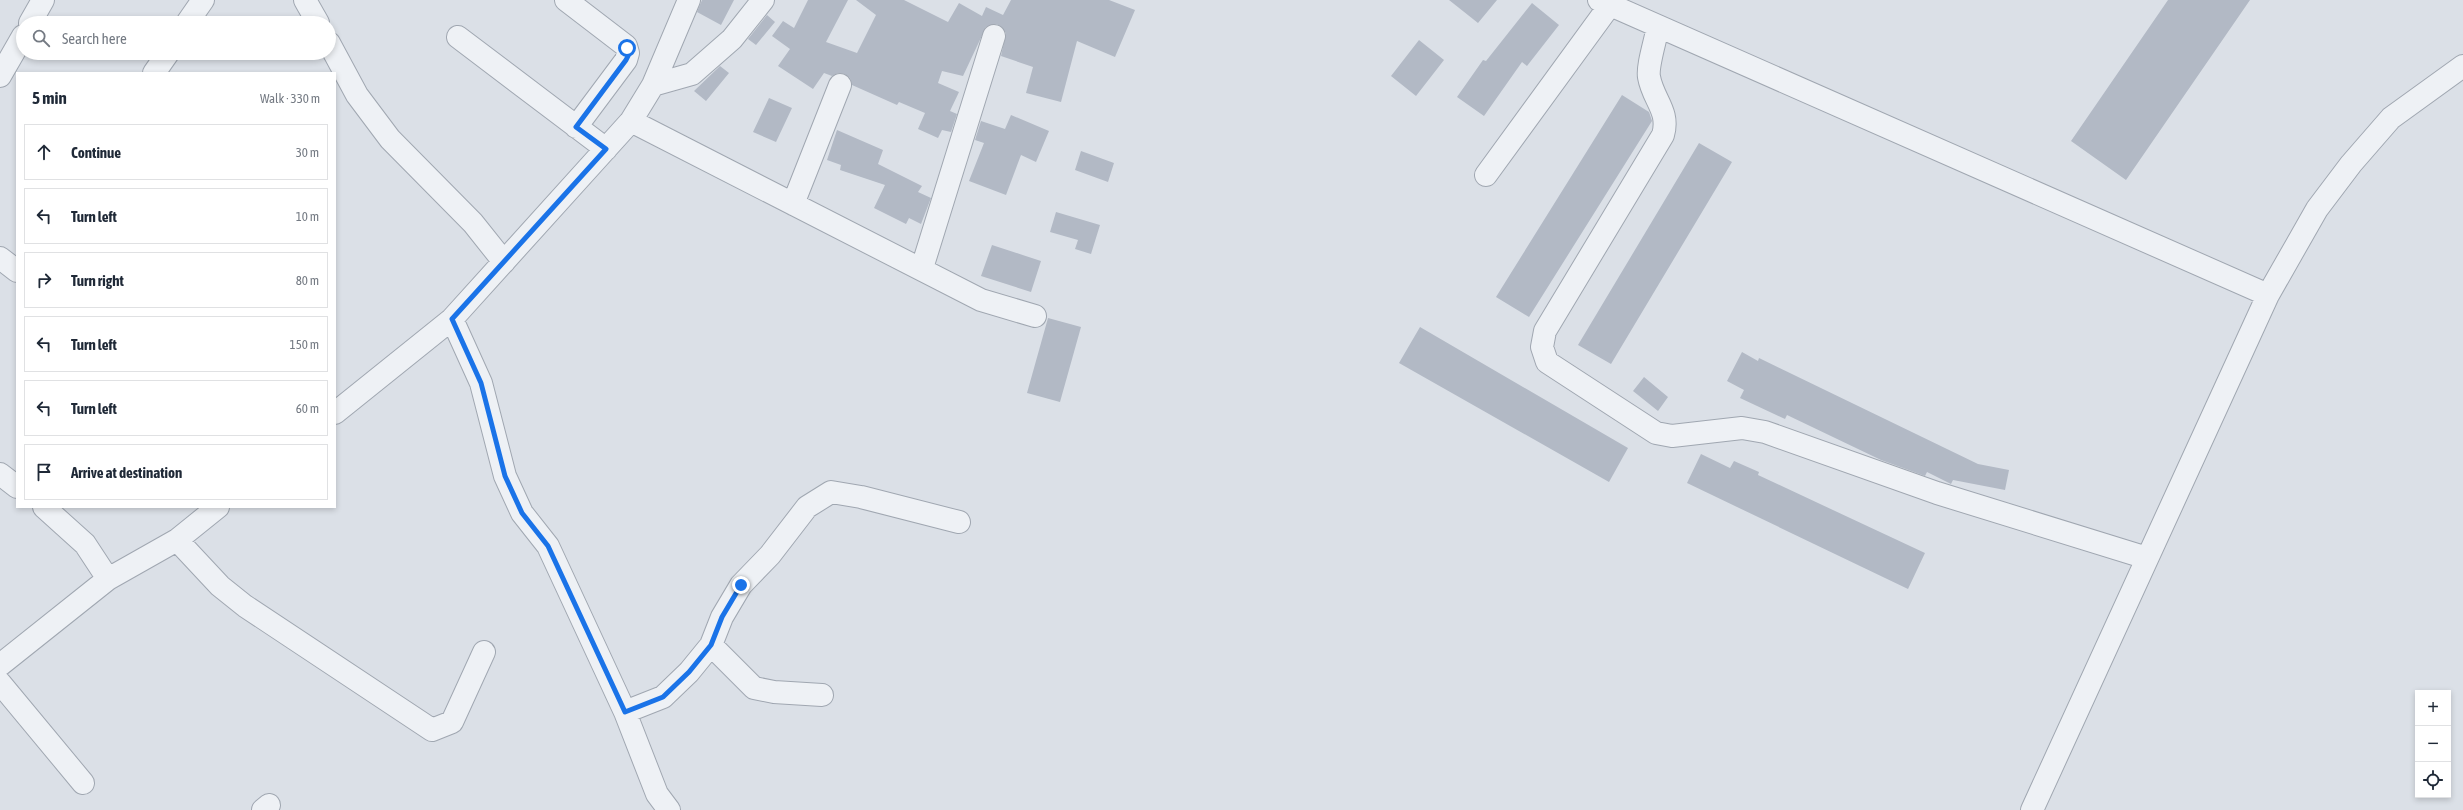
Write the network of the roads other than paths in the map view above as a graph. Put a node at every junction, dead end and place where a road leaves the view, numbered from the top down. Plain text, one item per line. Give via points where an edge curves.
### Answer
1 (44, 0) edge
2 (203, 0) edge
3 (305, 0) edge
4 (566, 0) edge
5 (689, 0) edge
6 (763, 0) edge
7 (1605, 2) edge
8 (34, 16) edge
9 (193, 16) edge
10 (314, 16) edge
11 (1658, 26) junction
12 (994, 36) dead end
13 (458, 37) dead end
14 (16, 48) edge
15 (336, 56) edge
16 (163, 60) edge
17 (2463, 66) edge
18 (155, 72) edge
19 (0, 76) edge
20 (653, 85) junction
21 (840, 85) dead end
22 (631, 121) junction
23 (576, 127) junction
24 (606, 149) junction
25 (1486, 175) dead end
26 (793, 204) junction
27 (0, 258) edge
28 (504, 262) junction
29 (922, 268) junction
30 (16, 270) edge
31 (2268, 295) junction
32 (1035, 316) dead end
33 (452, 319) junction
34 (336, 412) edge
35 (0, 474) edge
36 (16, 485) edge
37 (45, 508) edge
38 (217, 508) edge
39 (959, 522) dead end
40 (177, 540) junction
41 (2147, 558) junction
42 (108, 579) junction
43 (711, 645) junction
44 (484, 652) dead end
45 (0, 665) edge
46 (0, 683) edge
47 (822, 695) dead end
48 (625, 712) junction
49 (83, 783) dead end
50 (669, 810) edge
51 (2032, 810) edge

1 - 8 street
2 - 9 street
3 - 10 street
4 - 23 street via 626,46 628,53 626,60
5 - 20 street
6 - 20 street via 732,39 692,74
7 - 11 street
7 - 25 street
11 - 31 street
11 - 41 street via 1649,76 1665,116 1663,135 1545,331 1542,347 1547,362 1656,433 1672,436 1742,428 1765,432 1937,493
12 - 29 street
13 - 23 street
14 - 19 street
15 - 28 street via 357,95 390,138 473,223
16 - 18 street
17 - 31 street via 2392,118 2351,164 2317,209
20 - 22 street
21 - 26 street
22 - 24 street
22 - 26 street
23 - 24 street
24 - 28 street
26 - 29 street
27 - 30 street
28 - 33 street
29 - 32 street via 981,300
31 - 41 street
33 - 34 street
33 - 48 street via 481,383 505,476 522,513 548,546
35 - 36 street
37 - 42 street via 85,544
38 - 40 street
39 - 43 street via 832,492 807,507 770,555 741,585 722,617
40 - 42 street
40 - 44 street via 220,586 245,606 432,730 452,722
41 - 51 street
42 - 45 street
43 - 47 street via 754,688
43 - 48 street via 689,672 663,697
46 - 49 street
48 - 50 street via 657,794

